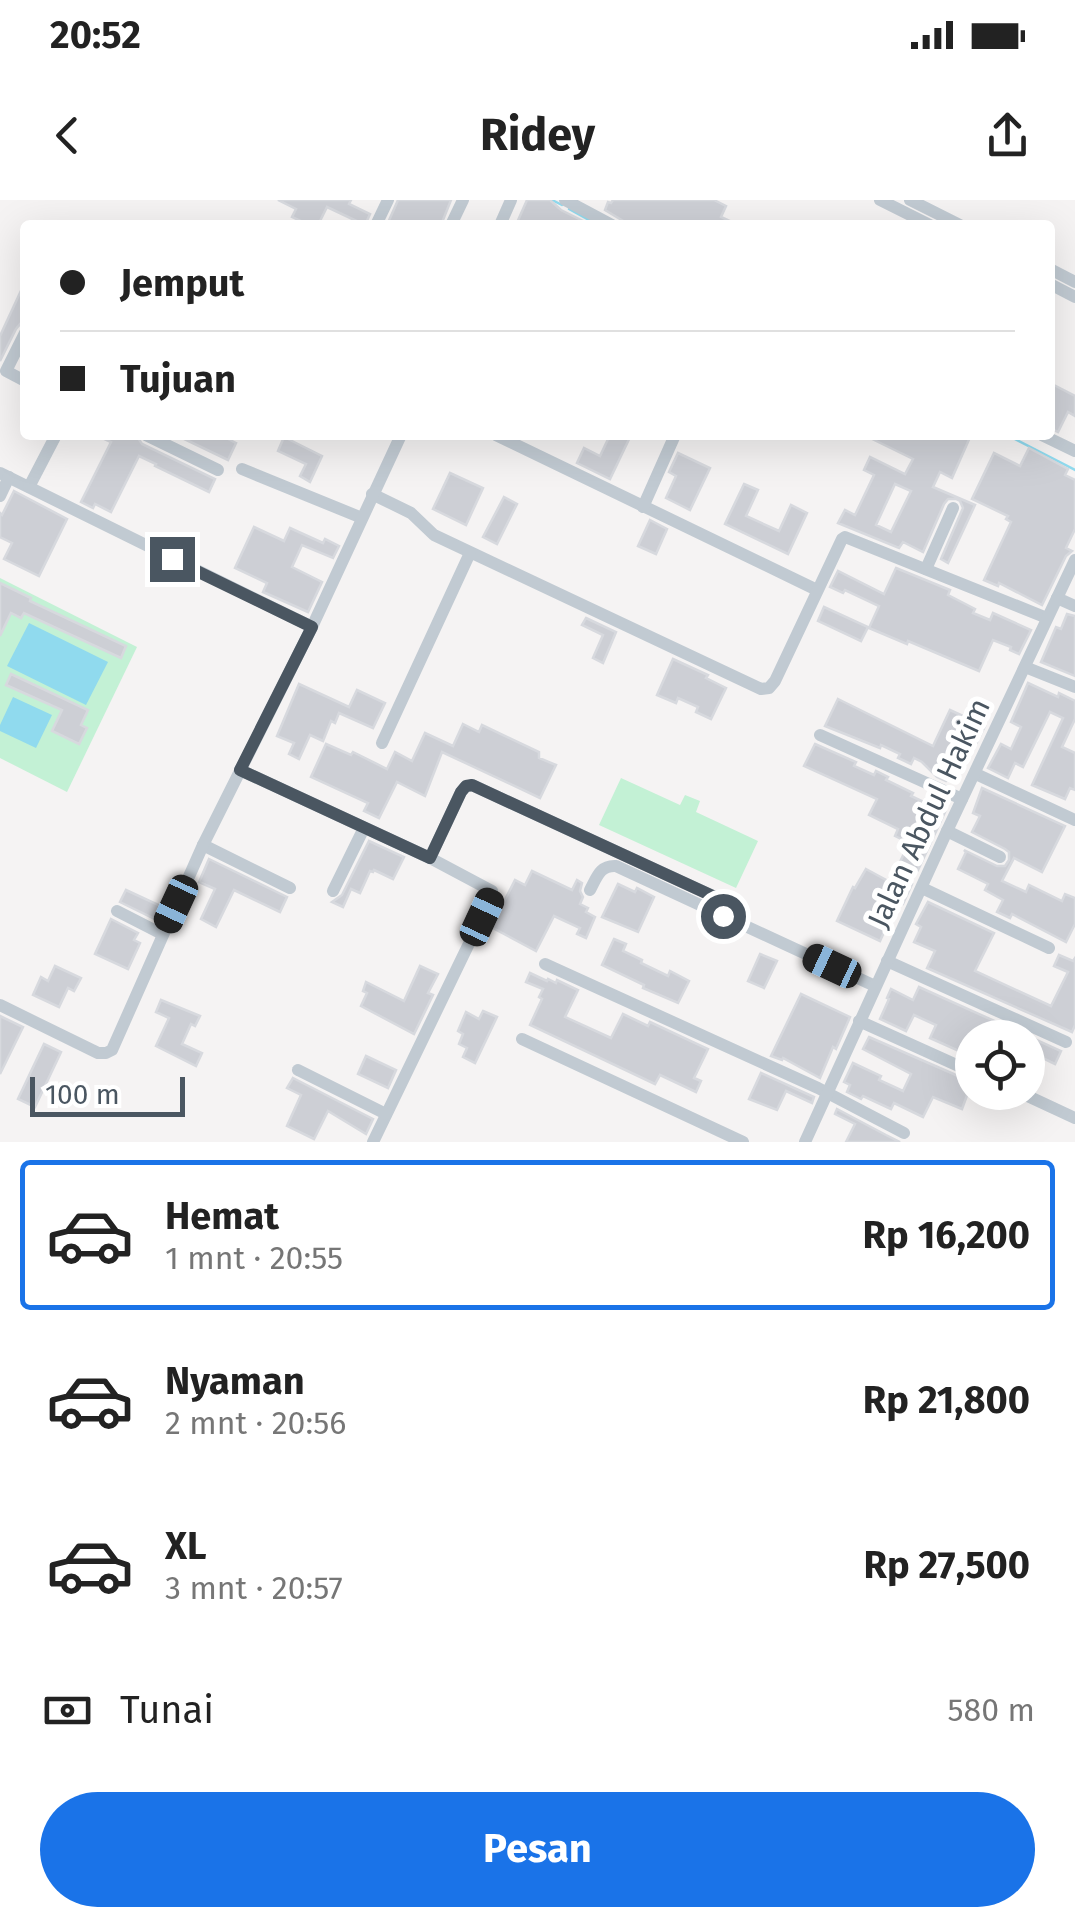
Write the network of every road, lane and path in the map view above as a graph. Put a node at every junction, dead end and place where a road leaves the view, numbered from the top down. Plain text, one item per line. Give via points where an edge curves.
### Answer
1 (566, 200) edge
2 (880, 200) edge
3 (914, 207) edge
4 (597, 220) edge
5 (947, 220) edge
6 (20, 343) edge
7 (20, 379) edge
8 (53, 440) edge
9 (156, 440) edge
10 (399, 440) edge
11 (506, 440) edge
12 (672, 440) edge
13 (1052, 440) edge
14 (1075, 451) edge
15 (242, 469) dead end
16 (218, 470) dead end
17 (4, 475) edge
18 (29, 487) junction
19 (372, 494) junction
20 (0, 496) edge
21 (643, 507) junction
22 (953, 508) dead end
23 (362, 518) junction
24 (470, 553) junction
25 (1075, 560) edge
26 (926, 569) junction
27 (817, 590) junction
28 (1057, 598) junction
29 (1075, 606) edge
30 (1048, 618) junction
31 (312, 627) junction
32 (1026, 667) junction
33 (1075, 687) edge
34 (820, 735) dead end
35 (382, 743) dead end
36 (240, 770) junction
37 (976, 774) junction
38 (962, 800) junction
39 (1075, 820) edge
40 (364, 828) junction
41 (947, 831) junction
42 (203, 845) junction
43 (1000, 857) dead end
44 (430, 858) junction
45 (290, 888) dead end
46 (922, 888) junction
47 (333, 890) dead end
48 (590, 890) dead end
49 (117, 911) dead end
50 (723, 916) junction
51 (162, 934) junction
52 (1049, 948) dead end
53 (887, 961) junction
54 (546, 964) dead end
55 (875, 986) junction
56 (0, 1005) edge
57 (860, 1020) junction
58 (522, 1039) dead end
59 (1066, 1042) dead end
60 (955, 1064) edge
61 (298, 1070) dead end
62 (826, 1092) junction
63 (1045, 1104) edge
64 (386, 1114) junction
65 (1075, 1118) edge
66 (904, 1133) dead end
67 (373, 1142) edge
68 (743, 1142) edge
69 (804, 1142) edge

1 - 4 street
2 - 3 street
3 - 5 street
6 - 7 street via 6,371
8 - 18 street
9 - 16 street
10 - 19 street
11 - 21 street
12 - 21 street
13 - 14 street
15 - 23 street
17 - 18 street
17 - 20 street
18 - 31 street
19 - 23 street
19 - 24 street
21 - 27 street
22 - 26 street
23 - 31 street
24 - 27 street via 761,689 775,681
24 - 35 street
25 - 28 street, Jalan Abdul Hakim
26 - 27 street via 845,537
26 - 30 street
28 - 29 street
28 - 30 street, Jalan Abdul Hakim
30 - 32 street, Jalan Abdul Hakim
31 - 36 street
32 - 33 street
32 - 37 street, Jalan Abdul Hakim
34 - 38 street
36 - 40 street
36 - 42 street
37 - 38 street, Jalan Abdul Hakim
37 - 39 street
38 - 41 street, Jalan Abdul Hakim
40 - 44 street
40 - 47 street
41 - 43 street
41 - 46 street, Jalan Abdul Hakim
42 - 45 street
42 - 51 street
44 - 50 street via 461,792 472,785 717,898
44 - 64 street via 488,887 492,896
46 - 52 street
46 - 53 street, Jalan Abdul Hakim
48 - 50 street via 602,868 616,866
49 - 51 street
50 - 55 street
51 - 56 street via 106,1054
53 - 55 street, Jalan Abdul Hakim
53 - 59 street
54 - 62 street
55 - 57 street, Jalan Abdul Hakim
57 - 60 street
57 - 62 street, Jalan Abdul Hakim
58 - 68 street
61 - 64 street
62 - 66 street
62 - 69 street, Jalan Abdul Hakim
63 - 65 street
64 - 67 street

